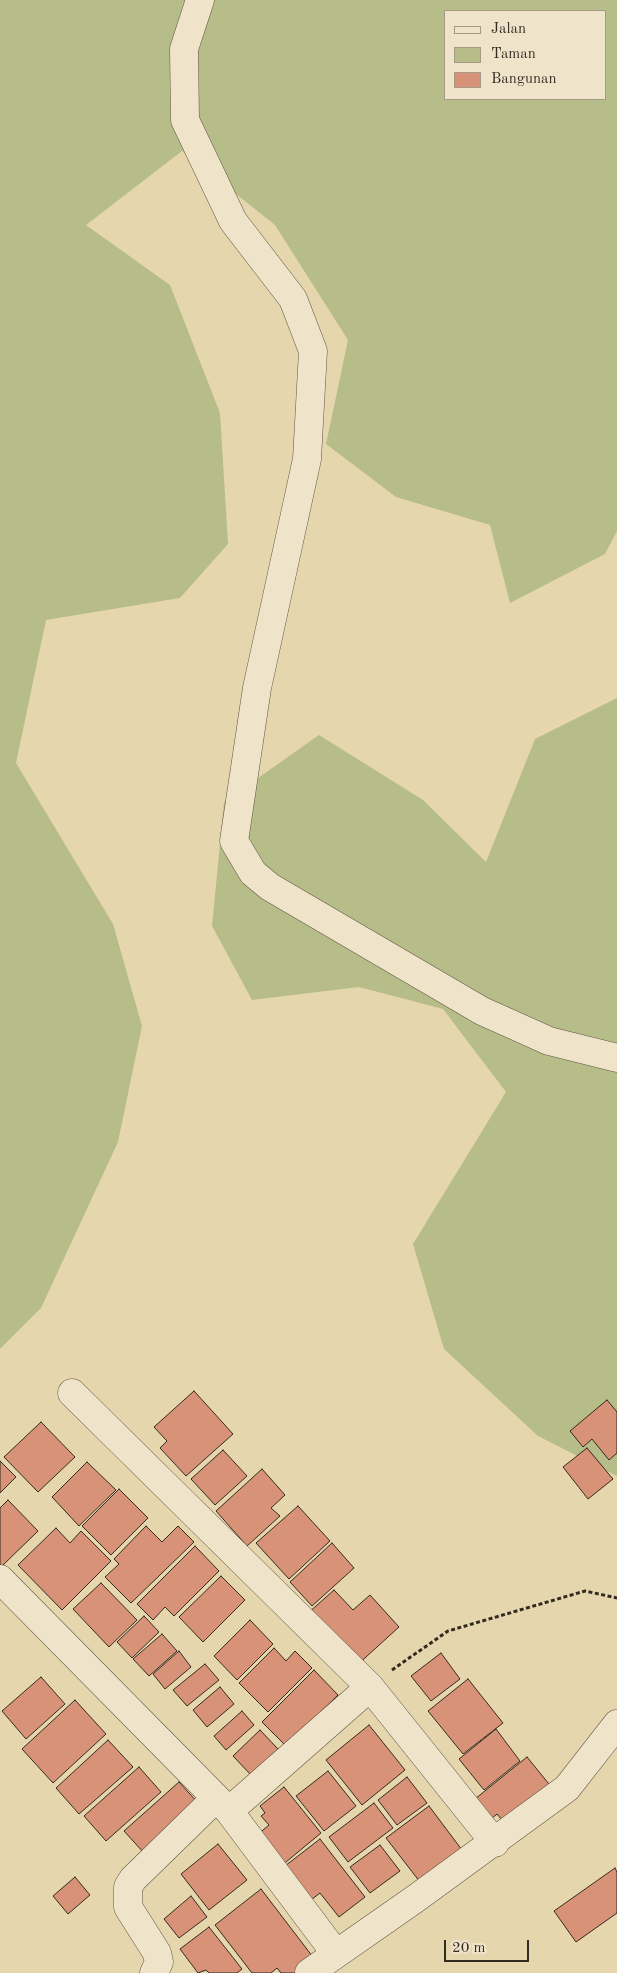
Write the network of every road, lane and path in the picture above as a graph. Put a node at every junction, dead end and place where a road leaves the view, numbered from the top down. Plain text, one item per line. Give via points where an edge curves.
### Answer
1 (200, 0) edge
2 (617, 1058) edge
3 (72, 1393) dead end
4 (0, 1579) edge
5 (617, 1598) edge
6 (370, 1687) junction
7 (617, 1724) edge
8 (222, 1805) junction
9 (494, 1843) junction
10 (336, 1954) junction
11 (154, 1973) edge
12 (309, 1973) edge

1 - 2 street via 184,49 185,120 233,221 293,299 313,351 307,459 257,688 234,841 253,873 270,888 482,1011 549,1041
3 - 6 street
4 - 8 street
5 - 6 path via 585,1591 448,1630
6 - 8 street
6 - 9 street
7 - 9 street via 567,1788
8 - 10 street
8 - 11 street via 133,1879 128,1887 128,1907 157,1953 159,1962
9 - 10 street
10 - 12 street

